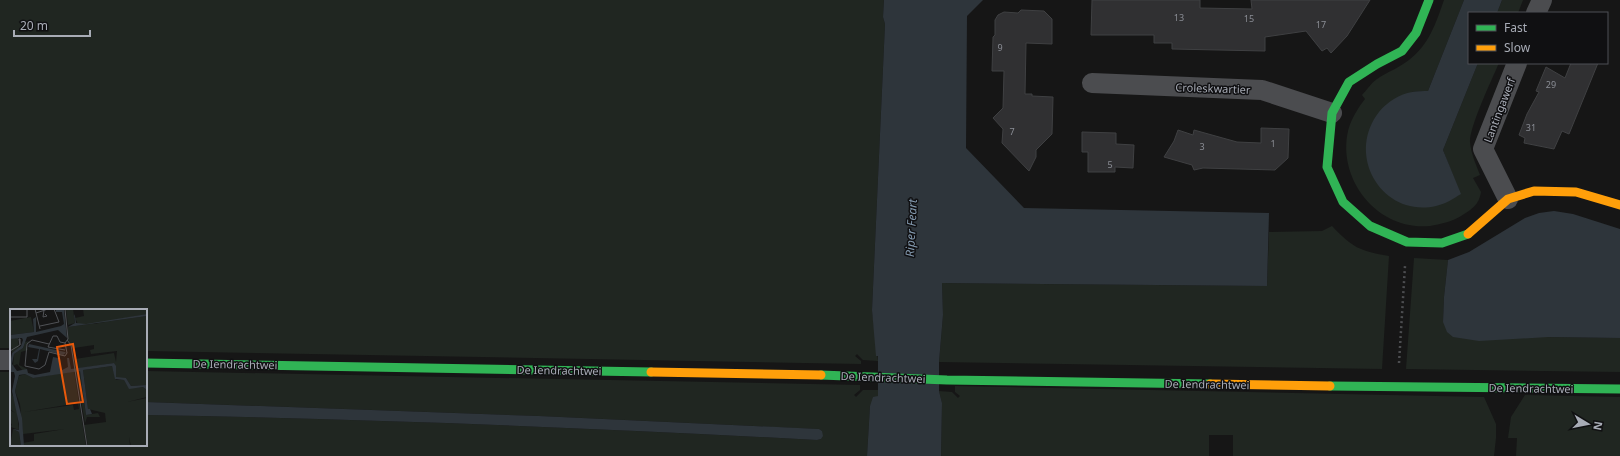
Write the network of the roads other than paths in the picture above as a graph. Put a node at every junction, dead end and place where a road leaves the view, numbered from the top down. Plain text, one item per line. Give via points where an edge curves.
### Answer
1 (1429, 0) edge
2 (1542, 0) edge
3 (1536, 12) edge
4 (1517, 64) edge
5 (1092, 83) dead end
6 (1332, 113) junction
7 (1508, 199) junction
8 (1620, 205) edge
9 (147, 363) edge
10 (1620, 388) edge

1 - 6 street via 1416,32 1402,51 1349,82
2 - 3 street
4 - 7 street, Lantingawerf via 1483,149
5 - 6 street, Croleskwartier via 1262,90
6 - 7 street via 1327,167 1343,202 1370,226 1407,242 1442,243 1470,233
7 - 8 street via 1534,191 1576,192
9 - 10 street, De Iendrachtwei via 856,376 947,380

